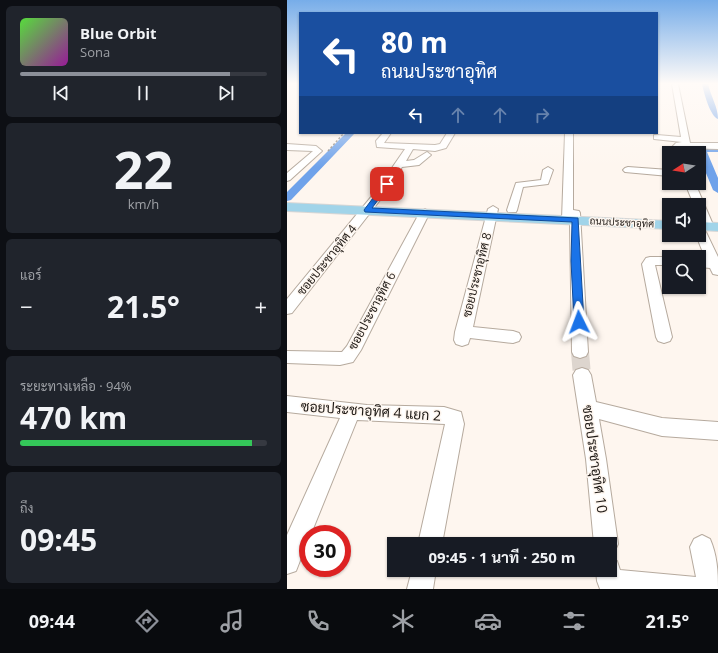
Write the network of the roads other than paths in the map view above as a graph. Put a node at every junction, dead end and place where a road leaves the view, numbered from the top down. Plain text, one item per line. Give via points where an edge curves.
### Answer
1 (680, 111) edge
2 (386, 134) edge
3 (450, 134) edge
4 (569, 134) edge
5 (657, 137) dead end
6 (685, 142) junction
7 (677, 146) edge
8 (718, 146) edge
9 (287, 147) edge
10 (410, 148) junction
11 (427, 156) dead end
12 (400, 164) junction
13 (548, 170) dead end
14 (628, 170) dead end
15 (662, 172) edge
16 (287, 178) edge
17 (693, 190) edge
18 (288, 204) edge
19 (369, 207) junction
20 (512, 210) junction
21 (425, 212) junction
22 (492, 212) junction
23 (572, 216) junction
24 (662, 218) edge
25 (662, 224) edge
26 (707, 224) edge
27 (662, 261) edge
28 (706, 265) edge
29 (717, 267) edge
30 (288, 307) edge
31 (513, 337) dead end
32 (664, 337) dead end
33 (580, 352) tunnel mouth
34 (287, 357) edge
35 (582, 375) tunnel mouth
36 (287, 404) edge
37 (588, 408) junction
38 (352, 411) junction
39 (718, 431) edge
40 (431, 537) edge
41 (605, 537) edge
42 (702, 547) dead end
43 (287, 562) edge
44 (423, 577) edge
45 (616, 577) edge
46 (420, 589) edge
47 (694, 589) edge
48 (711, 589) edge

1 - 6 street
2 - 10 street via 380,141 381,145
3 - 10 street via 440,148
4 - 23 street
5 - 6 street
6 - 7 street
6 - 8 street
9 - 16 street via 318,151
10 - 12 street, ซอยประชาอุทิศ 4
11 - 12 street via 417,163
12 - 19 street, ซอยประชาอุทิศ 4
13 - 20 street via 545,182 519,185
14 - 15 street
17 - 26 street
18 - 19 main road, ถนนประชาอุทิศ
19 - 21 main road, ถนนประชาอุทิศ
19 - 22 main road, ถนนประชาอุทิศ
19 - 30 street, ซอยประชาอุทิศ 4
20 - 22 main road, ถนนประชาอุทิศ
20 - 23 main road, ถนนประชาอุทิศ
21 - 22 main road, ถนนประชาอุทิศ
21 - 34 street, ซอยประชาอุทิศ 6 via 347,357
22 - 23 main road, ถนนประชาอุทิศ
22 - 31 street, ซอยประชาอุทิศ 8 via 463,336
23 - 24 main road, ถนนประชาอุทิศ
23 - 25 main road, ถนนประชาอุทิศ
23 - 33 street
26 - 29 street
27 - 32 street via 653,260 648,264
28 - 29 street
35 - 37 street, ซอยประชาอุทิศ 10
36 - 38 street, ซอยประชาอุทิศ 4 แยก 2
37 - 39 street via 662,427
37 - 41 street, ซอยประชาอุทิศ 10
38 - 40 street, ซอยประชาอุทิศ 4 แยก 2 via 444,415 454,418 455,424
38 - 43 street
42 - 48 street
44 - 46 street
45 - 47 street

